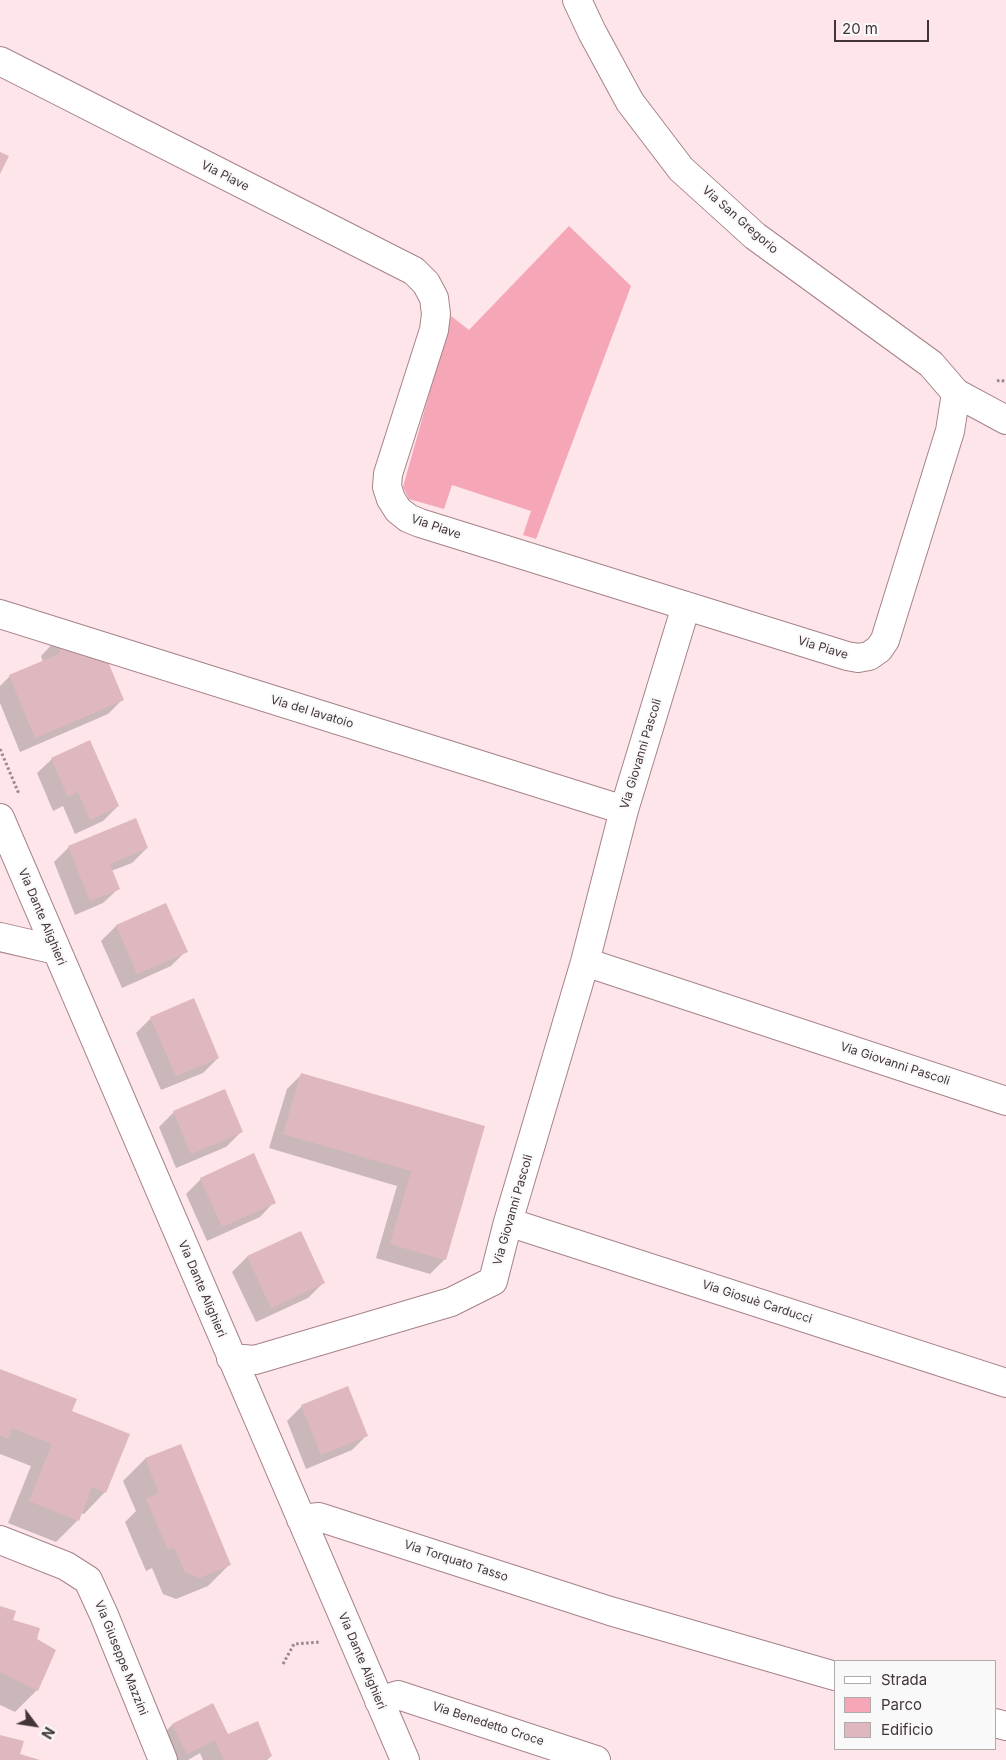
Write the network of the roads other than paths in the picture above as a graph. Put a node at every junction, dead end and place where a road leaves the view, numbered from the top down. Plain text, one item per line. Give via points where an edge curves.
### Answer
1 (577, 0) edge
2 (0, 60) edge
3 (956, 393) junction
4 (1006, 420) edge
5 (686, 606) junction
6 (0, 614) edge
7 (624, 810) junction
8 (0, 818) edge
9 (0, 937) edge
10 (56, 950) junction
11 (585, 962) junction
12 (1006, 1101) edge
13 (508, 1222) junction
14 (232, 1358) junction
15 (1006, 1383) edge
16 (301, 1519) junction
17 (0, 1540) edge
18 (834, 1676) edge
19 (379, 1701) junction
20 (163, 1760) edge
21 (405, 1760) edge
22 (596, 1760) edge

1 - 3 street, Via San Gregorio via 630,102 681,169 755,236 931,364
2 - 5 street, Via Piave via 414,272 426,283 434,298 434,330 388,474 387,486 398,510 408,518
3 - 4 street
3 - 5 street, Via Piave via 950,431 885,640 878,649 869,656 847,656
5 - 7 street, Via Giovanni Pascoli
6 - 7 street, Via del lavatoio
7 - 11 street, Via Giovanni Pascoli
8 - 10 street, Via Dante Alighieri
9 - 10 street
10 - 14 street, Via Dante Alighieri
11 - 12 street, Via Giovanni Pascoli
11 - 13 street, Via Giovanni Pascoli
13 - 14 street, Via Giovanni Pascoli via 493,1280 451,1302 255,1360
13 - 15 street, Via Giosuè Carducci
14 - 16 street, Via Dante Alighieri
16 - 18 street, Via Torquato Tasso via 319,1517 610,1611
16 - 19 street, Via Dante Alighieri
17 - 20 street, Via Giuseppe Mazzini via 66,1566 88,1580
19 - 21 street, Via Dante Alighieri
19 - 22 street, Via Benedetto Croce via 398,1695

